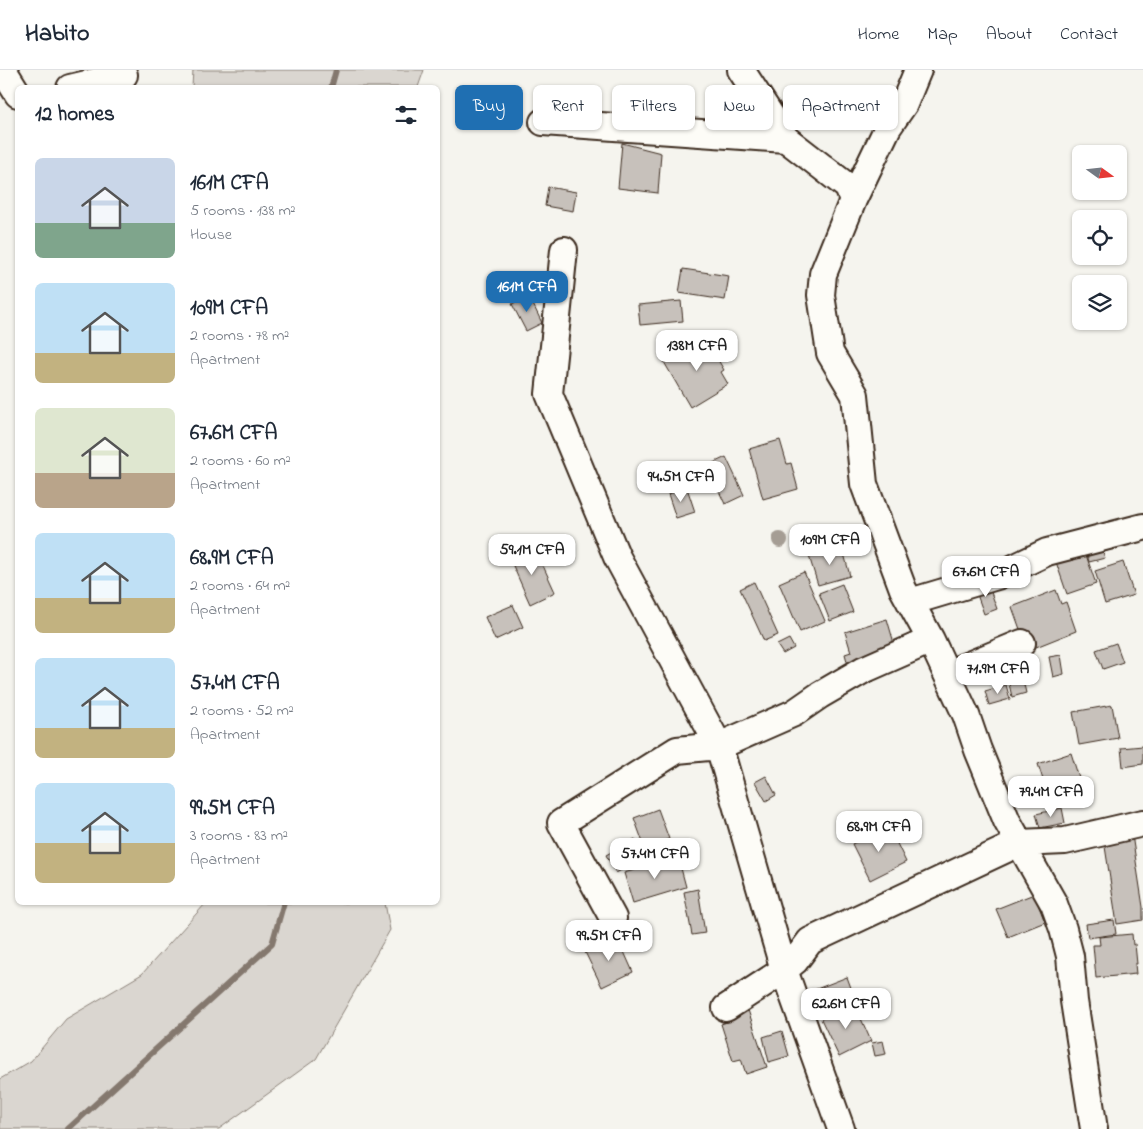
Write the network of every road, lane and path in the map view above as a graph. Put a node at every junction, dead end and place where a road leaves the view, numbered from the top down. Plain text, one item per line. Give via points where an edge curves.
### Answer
1 (3, 70) edge
2 (741, 70) edge
3 (918, 70) edge
4 (124, 75) dead end
5 (82, 85) edge
6 (15, 89) edge
7 (602, 126) edge
8 (786, 139) junction
9 (853, 200) junction
10 (564, 250) dead end
11 (1143, 527) edge
12 (910, 602) junction
13 (931, 640) junction
14 (1022, 643) dead end
15 (947, 674) junction
16 (719, 746) junction
17 (1143, 822) edge
18 (1019, 843) junction
19 (613, 918) dead end
20 (784, 970) junction
21 (726, 1008) dead end
22 (841, 1129) edge
23 (1094, 1129) edge

1 - 6 street
2 - 8 street
3 - 9 street via 904,104 888,127
4 - 5 street
7 - 8 street
8 - 9 street via 848,187
9 - 12 street via 823,274 821,295 830,353 855,395 864,484
10 - 16 street via 549,394 617,557
11 - 12 street via 1047,552 998,576
12 - 13 street
13 - 15 street
13 - 16 street via 863,670 794,713
14 - 15 street
15 - 18 street
16 - 19 street via 677,750 561,823
16 - 20 street
17 - 18 street via 1065,841
18 - 20 street via 810,941
18 - 23 street via 1054,904 1064,929
20 - 21 street
20 - 22 street

